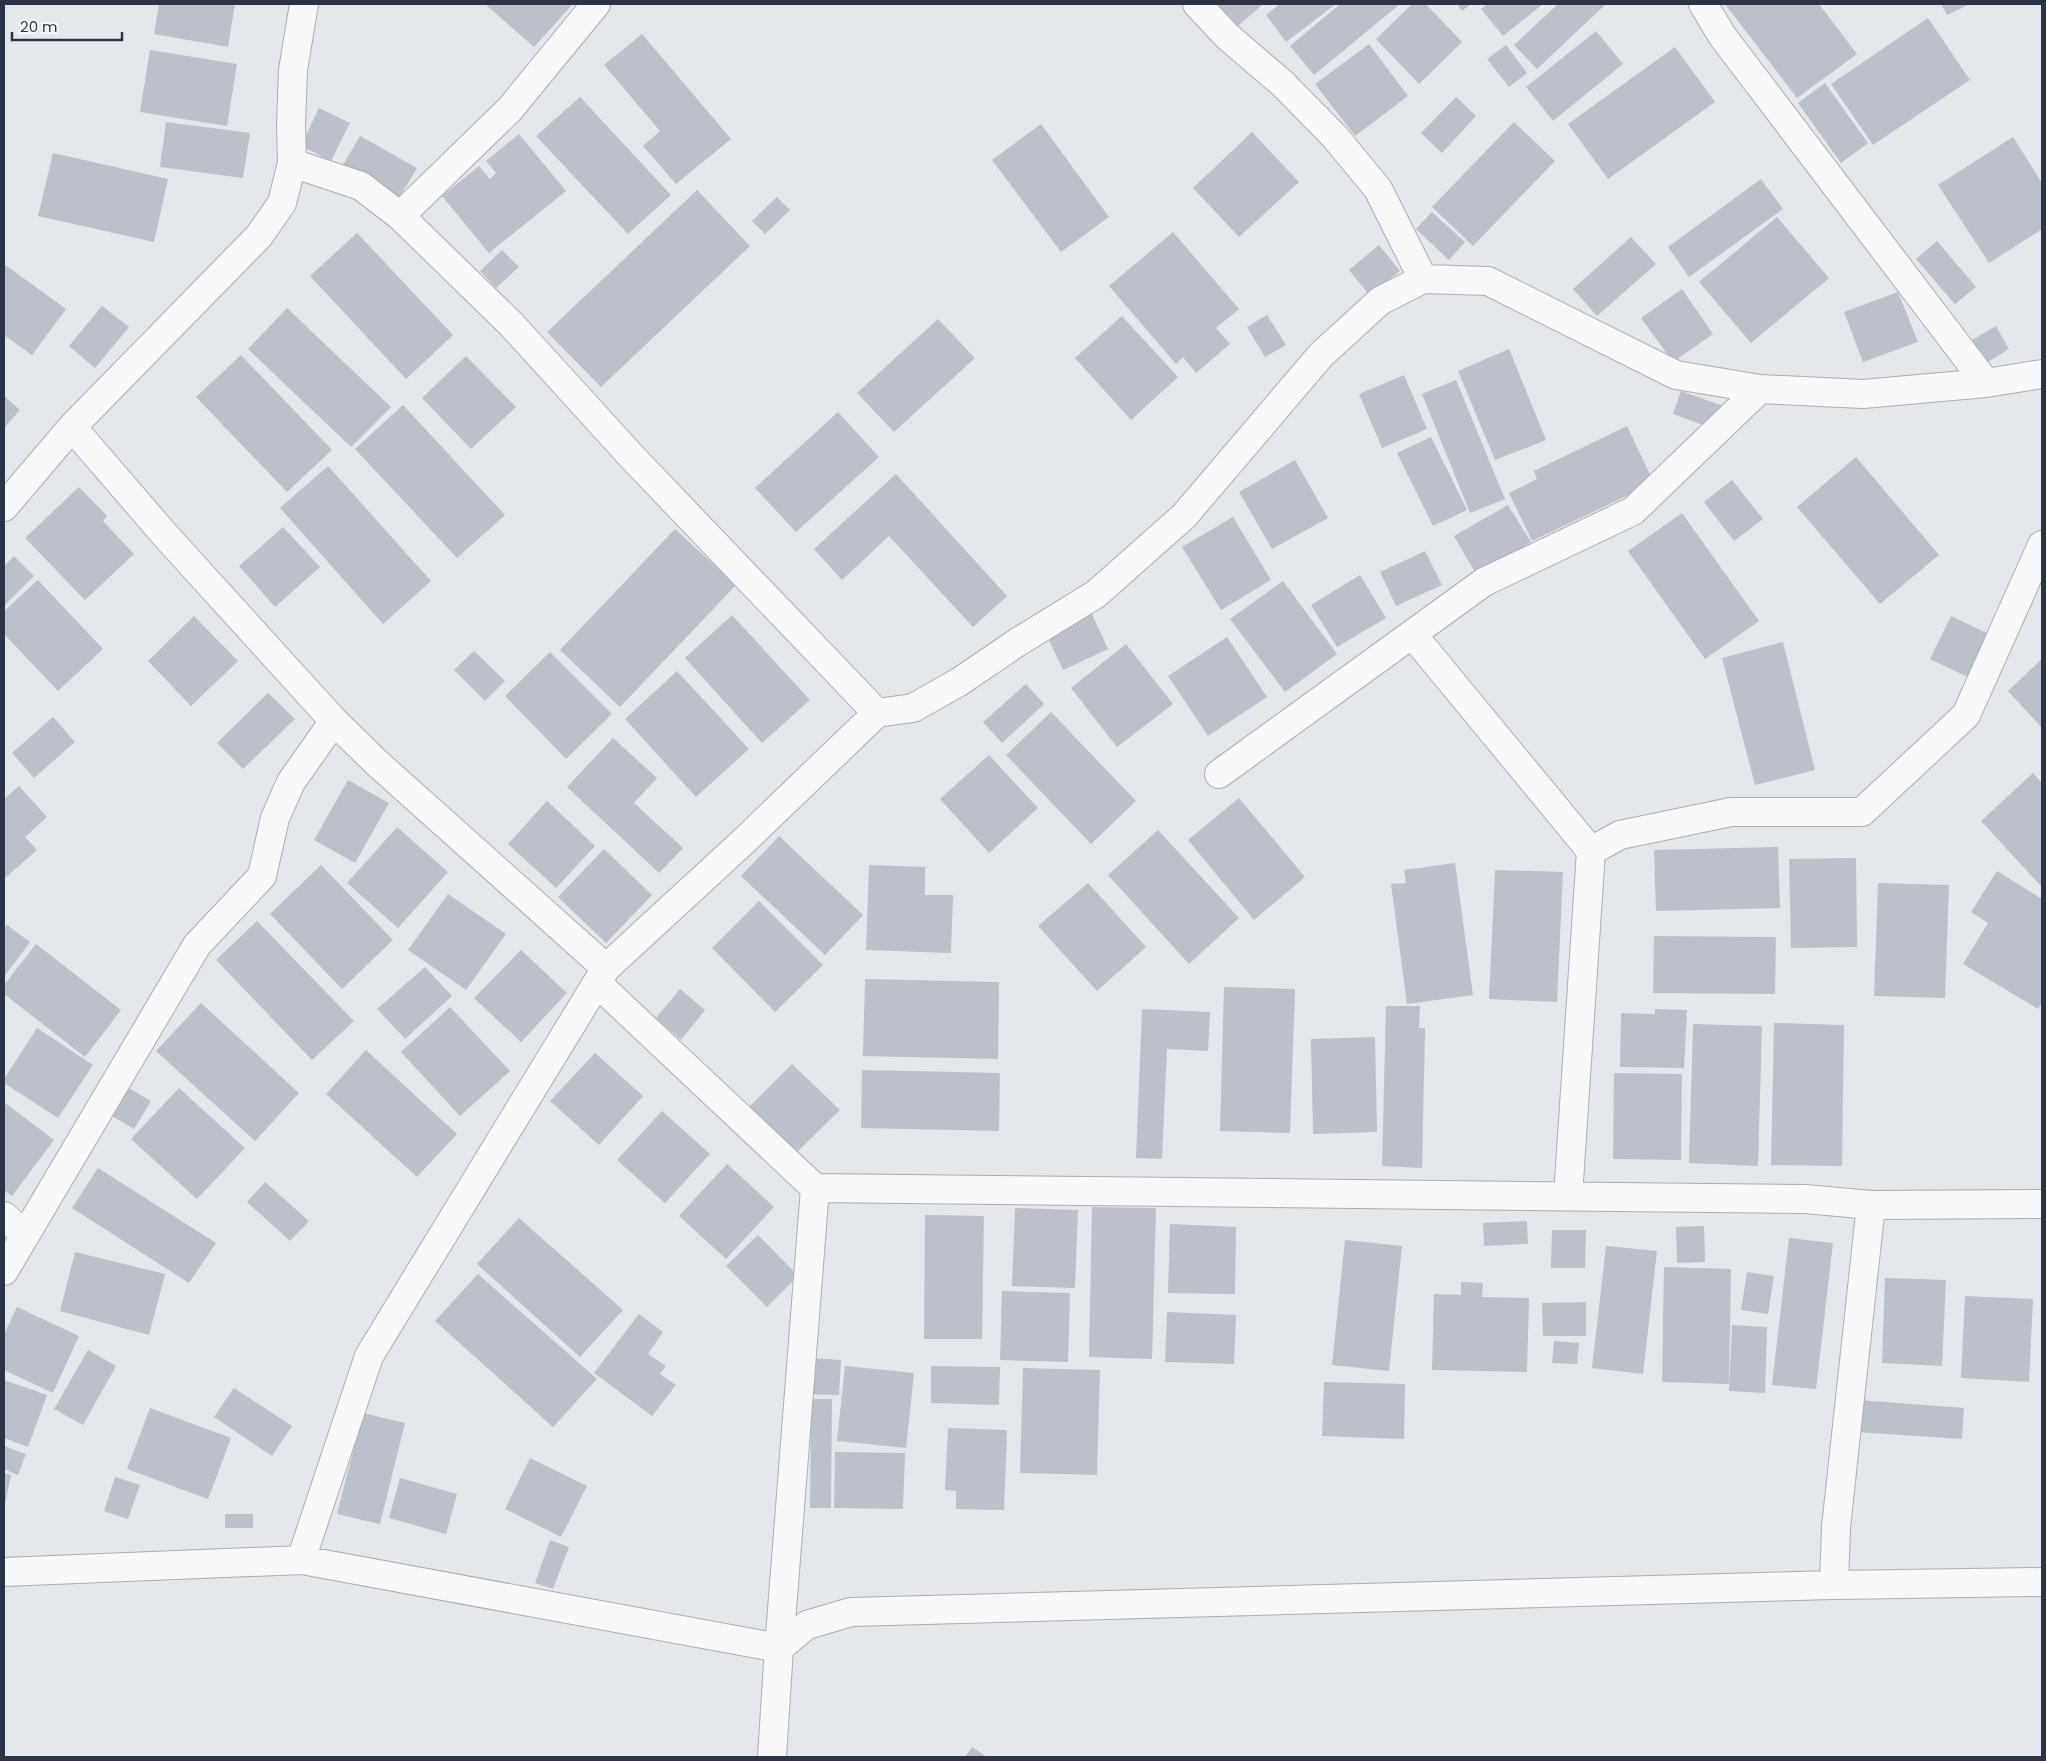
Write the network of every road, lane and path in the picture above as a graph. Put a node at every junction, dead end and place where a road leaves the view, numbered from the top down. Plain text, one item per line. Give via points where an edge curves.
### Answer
1 (304, 4) edge
2 (596, 4) edge
3 (1197, 4) edge
4 (1703, 4) edge
5 (292, 163) junction
6 (400, 216) junction
7 (1423, 279) junction
8 (2042, 374) edge
9 (1986, 383) junction
10 (1760, 389) junction
11 (72, 427) junction
12 (4, 507) edge
13 (2042, 545) edge
14 (1412, 634) junction
15 (877, 712) junction
16 (334, 721) junction
17 (1219, 774) dead end
18 (1591, 851) junction
19 (601, 975) junction
20 (815, 1188) junction
21 (1568, 1196) junction
22 (2042, 1204) edge
23 (1871, 1205) junction
24 (4, 1216) edge
25 (25, 1235) junction
26 (4, 1271) edge
27 (301, 1560) junction
28 (4, 1572) edge
29 (2042, 1582) edge
30 (1834, 1585) junction
31 (780, 1648) junction
32 (772, 1757) edge

1 - 5 street via 293,70
2 - 6 street via 510,109
3 - 7 street via 1227,36 1283,84 1328,130 1378,189
4 - 9 street via 1723,38
5 - 6 street via 361,186
5 - 11 street via 282,203 259,236
6 - 15 street via 512,325 633,458
7 - 10 street via 1488,281 1676,375
7 - 15 street via 1380,301 1322,356 1184,516 1096,594 913,708
8 - 9 street
9 - 10 street via 1863,394
10 - 14 street via 1633,511 1484,582
11 - 12 street
11 - 16 street
13 - 18 street via 1966,715 1862,812 1731,812 1620,835
14 - 17 street
14 - 18 street
15 - 19 street
16 - 19 street
16 - 25 street via 291,782 274,818 262,876 197,945
18 - 21 street
19 - 20 street
19 - 27 street via 369,1356
20 - 21 street
20 - 31 street
21 - 23 street via 1805,1199
22 - 23 street
23 - 30 street via 1836,1526
24 - 25 street
25 - 26 street
27 - 28 street
27 - 31 street
29 - 30 street
30 - 31 street via 851,1612 807,1625
31 - 32 street

